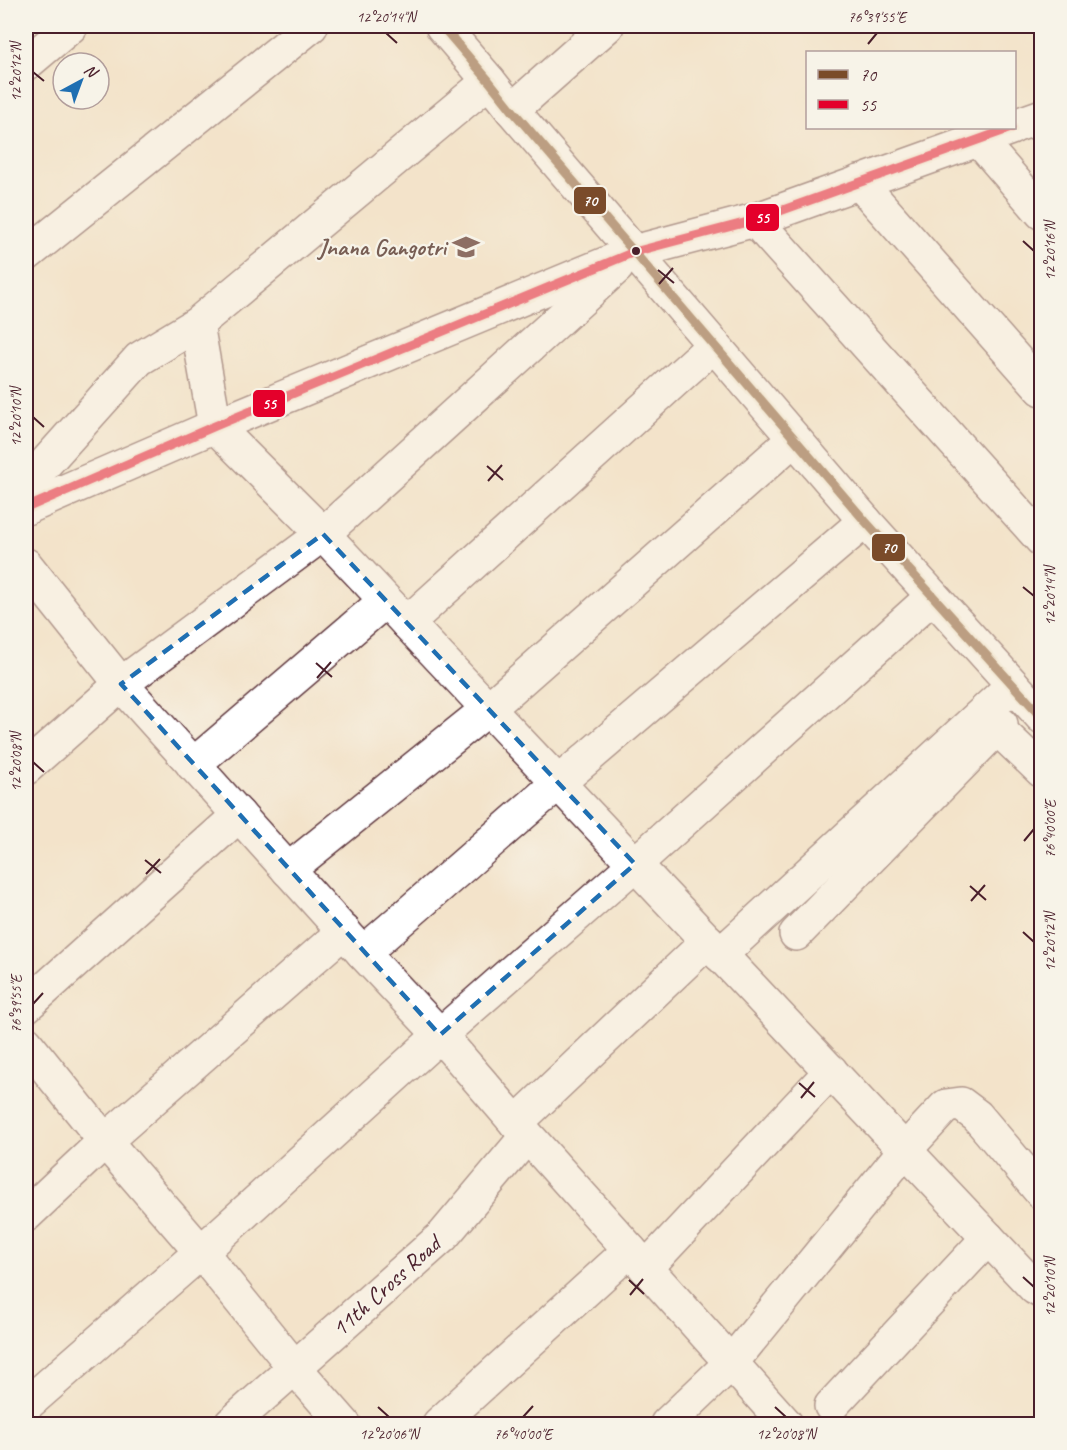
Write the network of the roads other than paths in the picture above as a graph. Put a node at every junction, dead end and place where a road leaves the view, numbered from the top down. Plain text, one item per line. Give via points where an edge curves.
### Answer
1 (71, 26) edge
2 (311, 26) edge
3 (442, 26) edge
4 (607, 26) edge
5 (26, 64) edge
6 (489, 81) junction
7 (512, 111) junction
8 (1041, 116) edge
9 (1016, 126) edge
10 (1007, 129) edge
11 (978, 139) junction
12 (859, 182) junction
13 (1041, 213) edge
14 (755, 220) junction
15 (634, 252) junction
16 (26, 255) edge
17 (197, 324) junction
18 (714, 345) junction
19 (1041, 389) edge
20 (216, 426) junction
21 (795, 439) junction
22 (26, 485) edge
23 (26, 508) edge
24 (866, 522) junction
25 (323, 534) junction
26 (1041, 540) edge
27 (26, 565) edge
28 (932, 597) junction
29 (396, 612) junction
30 (121, 684) junction
31 (1027, 700) edge
32 (488, 709) junction
33 (997, 728) junction
34 (193, 765) junction
35 (26, 768) edge
36 (1041, 771) edge
37 (558, 783) junction
38 (239, 815) junction
39 (635, 864) junction
40 (288, 870) junction
41 (796, 934) dead end
42 (353, 942) junction
43 (714, 948) junction
44 (26, 1006) edge
45 (440, 1035) junction
46 (26, 1043) edge
47 (831, 1071) junction
48 (521, 1129) junction
49 (105, 1141) junction
50 (905, 1150) junction
51 (1041, 1193) edge
52 (26, 1215) edge
53 (988, 1238) junction
54 (201, 1251) junction
55 (638, 1259) junction
56 (1039, 1287) edge
57 (731, 1363) junction
58 (295, 1368) junction
59 (26, 1405) edge
60 (831, 1406) dead end
61 (231, 1425) edge
62 (344, 1425) edge
63 (439, 1425) edge
64 (667, 1425) edge
65 (786, 1425) edge

1 - 5 street
2 - 16 street
3 - 6 street
4 - 7 street
6 - 7 street
6 - 17 street
7 - 15 street
8 - 9 street
10 - 11 street
11 - 12 street
11 - 13 street
12 - 14 street
12 - 19 street
14 - 15 street
14 - 26 street
15 - 18 street
15 - 20 street
15 - 25 street
17 - 20 street
17 - 22 street via 139,359
18 - 21 street
18 - 29 street
20 - 23 street
20 - 25 street
21 - 24 street
21 - 32 street
24 - 28 street
24 - 37 street
25 - 29 street
25 - 30 street
27 - 30 street
28 - 31 street
28 - 39 street
29 - 32 street
29 - 34 street
30 - 34 street
30 - 35 street
31 - 33 street
31 - 43 street, 11th Cross Road
32 - 37 street
32 - 40 street
33 - 36 street
33 - 41 street
34 - 38 street
37 - 39 street
37 - 42 street
38 - 40 street
38 - 44 street
39 - 43 street
39 - 45 street
40 - 42 street
42 - 45 street
42 - 49 street
43 - 47 street
43 - 48 street, 11th Cross Road
45 - 48 street
45 - 54 street
46 - 49 street
47 - 50 street
47 - 55 street
48 - 55 street
48 - 58 street, 11th Cross Road via 443,1236
49 - 52 street
49 - 54 street
50 - 51 street via 946,1106 961,1104 977,1116
50 - 53 street
50 - 57 street
53 - 56 street
53 - 60 street
54 - 58 street
54 - 59 street
55 - 57 street
55 - 63 street
57 - 64 street
57 - 65 street
58 - 61 street, 11th Cross Road
58 - 62 street

